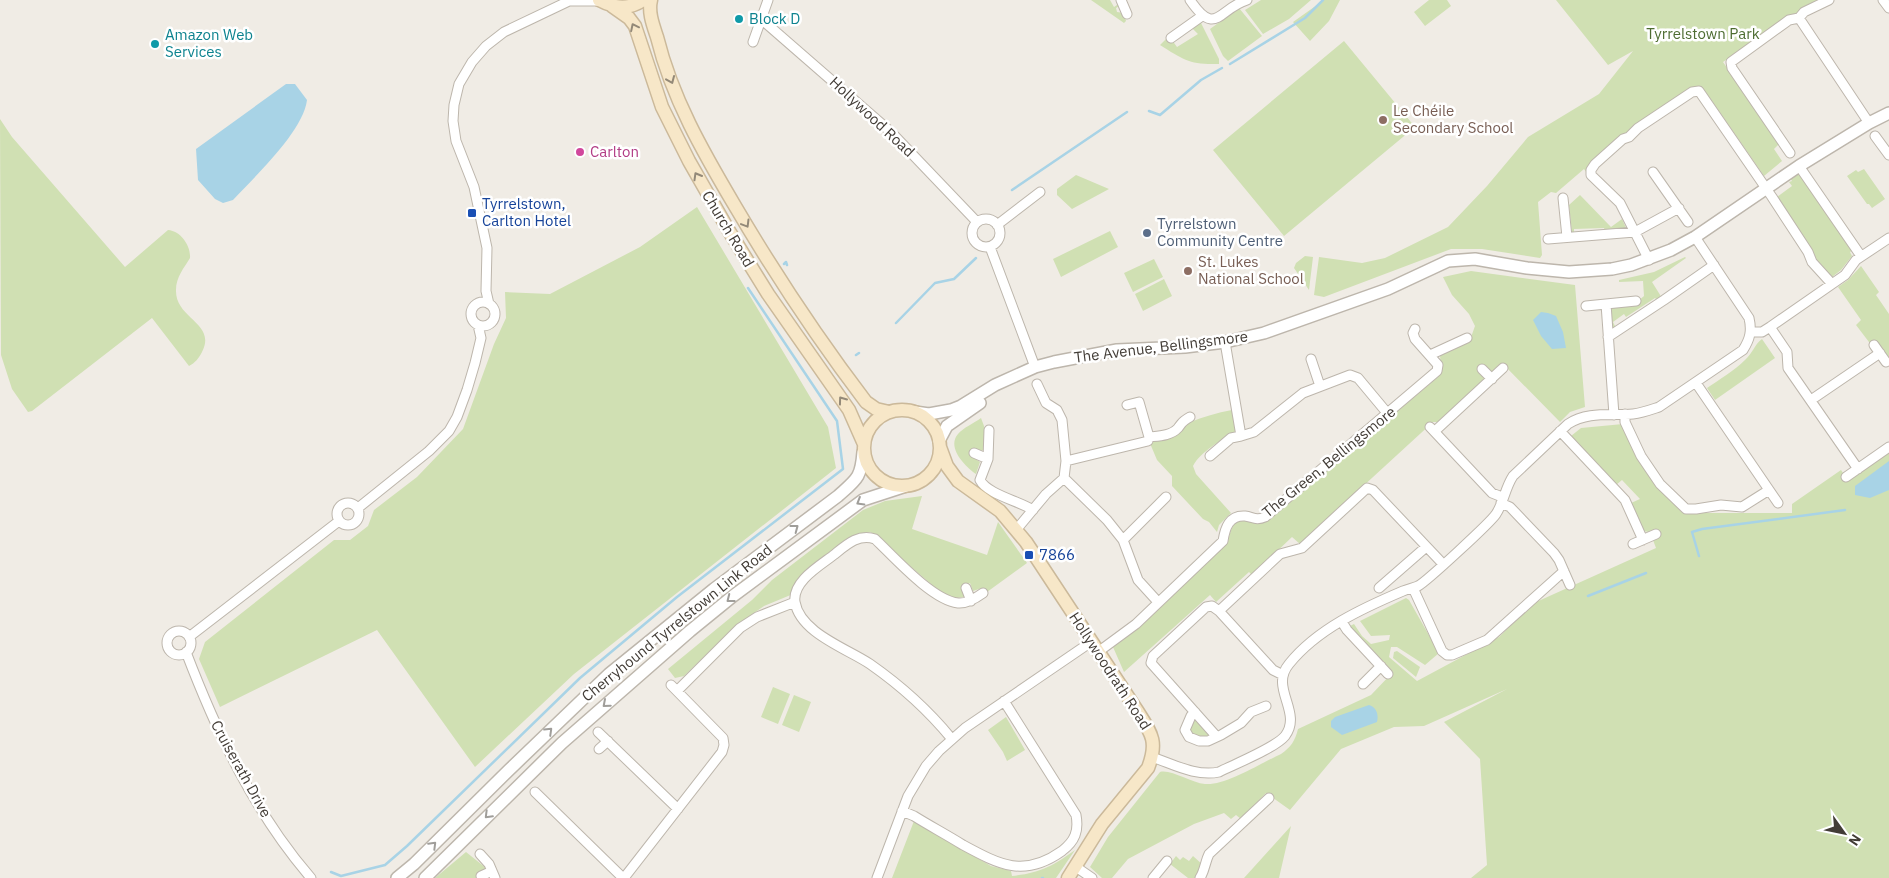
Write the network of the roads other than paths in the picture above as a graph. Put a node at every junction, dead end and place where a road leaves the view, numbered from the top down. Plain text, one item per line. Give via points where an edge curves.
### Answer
1 (569, 0) edge
2 (643, 0) edge
3 (651, 0) edge
4 (768, 0) edge
5 (1122, 0) edge
6 (1190, 0) edge
7 (1247, 0) edge
8 (1829, 0) edge
9 (1883, 0) edge
10 (604, 2) edge
11 (1889, 8) edge
12 (1128, 14) dead end
13 (1202, 16) junction
14 (1800, 18) junction
15 (761, 19) junction
16 (1171, 38) dead end
17 (753, 42) dead end
18 (1889, 113) edge
19 (1869, 123) junction
20 (1875, 136) dead end
21 (1790, 153) dead end
22 (1888, 153) edge
23 (1799, 166) junction
24 (1653, 172) dead end
25 (1766, 188) junction
26 (1040, 192) dead end
27 (1563, 198) dead end
28 (1679, 208) junction
29 (977, 222) junction
30 (1688, 222) dead end
31 (997, 225) junction
32 (1635, 232) junction
33 (1567, 237) junction
34 (1695, 237) junction
35 (1889, 238) edge
36 (1548, 239) dead end
37 (990, 247) junction
38 (1862, 256) junction
39 (1649, 260) junction
40 (1714, 265) junction
41 (1832, 284) junction
42 (1636, 301) dead end
43 (484, 303) junction
44 (1606, 304) junction
45 (1586, 306) dead end
46 (491, 323) junction
47 (478, 325) junction
48 (1770, 327) junction
49 (1415, 329) dead end
50 (1751, 332) junction
51 (480, 337) junction
52 (1608, 337) junction
53 (1467, 338) dead end
54 (1225, 342) junction
55 (1874, 345) dead end
56 (1880, 354) junction
57 (1430, 355) junction
58 (1312, 359) dead end
59 (1886, 362) dead end
60 (1034, 368) junction
61 (1504, 368) dead end
62 (1482, 369) dead end
63 (1014, 377) junction
64 (1492, 380) junction
65 (1696, 383) junction
66 (1037, 384) dead end
67 (1320, 386) junction
68 (1811, 400) junction
69 (1127, 405) dead end
70 (889, 412) junction
71 (915, 412) junction
72 (1388, 414) junction
73 (1625, 414) junction
74 (1614, 415) junction
75 (1190, 418) dead end
76 (989, 430) dead end
77 (1560, 432) junction
78 (1241, 436) junction
79 (1149, 437) junction
80 (940, 444) junction
81 (863, 448) junction
82 (1889, 448) edge
83 (974, 453) dead end
84 (1210, 456) dead end
85 (988, 458) junction
86 (1066, 461) junction
87 (1858, 469) junction
88 (1846, 477) dead end
89 (1064, 478) junction
90 (923, 480) junction
91 (958, 480) junction
92 (906, 486) junction
93 (1769, 490) junction
94 (1166, 497) dead end
95 (1502, 500) junction
96 (1778, 503) dead end
97 (358, 508) junction
98 (1033, 510) junction
99 (339, 521) junction
100 (1016, 530) junction
101 (1656, 534) dead end
102 (1123, 540) junction
103 (1643, 540) junction
104 (1633, 544) dead end
105 (1426, 547) junction
106 (1442, 564) junction
107 (1564, 571) junction
108 (1570, 585) dead end
109 (966, 588) dead end
110 (1379, 588) dead end
111 (1413, 588) junction
112 (983, 593) dead end
113 (971, 601) junction
114 (795, 602) junction
115 (1158, 602) junction
116 (1219, 611) junction
117 (1342, 622) junction
118 (189, 637) junction
119 (1094, 647) junction
120 (186, 652) junction
121 (1381, 666) junction
122 (1388, 674) dead end
123 (1283, 675) junction
124 (1363, 684) dead end
125 (1004, 702) junction
126 (1266, 706) dead end
127 (1195, 712) junction
128 (598, 732) dead end
129 (1217, 737) junction
130 (952, 738) junction
131 (608, 742) junction
132 (599, 749) dead end
133 (1152, 757) junction
134 (535, 792) dead end
135 (552, 794) dead end
136 (1269, 798) dead end
137 (544, 801) junction
138 (678, 809) junction
139 (902, 811) junction
140 (480, 854) dead end
141 (1167, 861) dead end
142 (1076, 867) junction
143 (493, 874) edge
144 (481, 876) dead end
145 (311, 878) edge
146 (397, 878) edge
147 (425, 878) edge
148 (623, 878) edge
149 (877, 878) edge
150 (1068, 878) edge
151 (1092, 878) edge
152 (1153, 878) edge
153 (1200, 878) edge

1 - 10 street
1 - 43 street via 504,32 486,46 472,62 460,84 454,105 456,141 474,187 487,248
2 - 10 main road via 627,7
3 -> 70 main road, Church Road via 651,16 667,71 694,135 714,170 775,273 824,346 866,402
4 - 15 street
5 - 12 street
6 - 13 street
7 - 13 street via 1217,19 1209,20
8 - 14 street via 1804,12
9 - 11 street
81 -> 10 main road, Church Road via 849,410 773,302 689,161 662,107 635,26 629,18
13 - 16 street
14 - 19 street
14 - 21 street via 1789,20 1730,62
15 - 17 street
15 - 29 street, Hollywood Road via 892,133
18 - 19 street
19 - 23 street
20 - 22 street
23 - 25 street
23 - 38 street
24 - 28 street
25 - 32 street via 1702,94 1695,91 1638,128 1592,166 1591,175 1620,204
25 - 34 street
25 - 41 street via 1812,262
26 - 31 street
27 - 33 street
28 - 30 street
28 - 32 street
29 - 31 street via 985,219
29 - 37 street via 972,230 973,240 980,246
31 - 37 street via 999,238
32 - 33 street
32 - 39 street
33 - 36 street
34 - 39 street
34 - 40 street
35 - 38 street
37 - 60 street
38 - 41 street
39 - 54 street, The Avenue, Bellingsmore via 1612,269 1569,272 1475,259 1448,261 1388,289 1264,333
40 - 50 street via 1746,312
40 - 52 street
41 - 48 street
42 - 44 street
43 - 46 street via 495,312
43 - 47 street via 474,307 472,315
44 - 45 street
44 - 52 street
46 - 47 street
46 - 51 street
47 - 51 street
48 - 50 street via 1762,332
48 - 68 street via 1787,352 1788,368
49 - 57 street via 1415,338
50 - 65 street via 1743,350
51 - 97 street via 467,390 449,431 430,451
52 - 74 street
53 - 57 street
54 - 60 street, The Avenue, Bellingsmore via 1117,350
54 - 78 street
55 - 56 street
56 - 59 street
56 - 68 street
57 - 72 street, The Green, Bellingsmore via 1438,365 1437,371
58 - 67 street
60 - 63 street, The Avenue, Bellingsmore
61 - 64 street
62 - 64 street
63 - 71 street, The Avenue, Bellingsmore via 951,410 929,414
63 - 80 street, The Avenue, Bellingsmore via 947,426
64 - 95 street via 1433,429
65 - 73 street via 1659,407
65 - 93 street
66 - 86 street via 1046,403 1057,410 1062,420
67 - 72 street via 1354,376
67 - 78 street via 1296,397 1254,432
68 - 87 street
69 - 79 street via 1139,402
70 - 71 main road
70 - 81 main road via 872,424
71 - 80 main road via 934,428
72 - 115 street, The Green, Bellingsmore via 1265,517 1258,520 1244,516 1232,520 1223,541
73 - 74 street
73 - 93 street via 1625,422 1641,456 1660,484 1686,509 1721,505 1742,507
74 - 77 street via 1584,416
75 - 79 street via 1166,435
76 - 85 street
77 - 95 street via 1514,476
77 - 103 street via 1625,500
78 - 84 street via 1231,438
79 - 86 street via 1148,441
80 - 90 main road via 935,466
80 - 91 main road, Hollywoodrath Road via 947,466
81 - 92 main road via 873,474 894,486
146 -> 81 street, Cherryhound Tyrrelstown Link Road via 609,674 857,479 862,469
82 - 87 street
83 - 85 street
85 - 98 street via 980,480 983,484
86 - 89 street
87 - 88 street
89 - 98 street
89 - 102 street
90 - 91 main road via 940,476
90 - 92 main road
91 - 100 main road, Hollywoodrath Road via 1000,511
92 -> 147 street, Cherryhound Tyrrelstown Link Road via 859,502 690,631 562,743
93 - 96 street
94 - 102 street
95 - 106 street via 1496,516
95 - 107 street via 1554,553
97 - 99 street via 358,518 354,523 348,525
97 - 99 street via 353,503 342,504 337,510
98 - 100 street
99 - 118 street
100 - 119 main road, Hollywoodrath Road
101 - 103 street
102 - 115 street via 1138,580
103 - 104 street
105 - 106 street
105 - 110 street
105 - 116 street via 1373,490 1367,488 1302,548 1280,554
106 - 111 street
107 - 108 street
107 - 111 street via 1493,636 1452,655 1442,651
109 - 113 street
111 - 117 street
112 - 113 street
113 - 114 street via 958,603 943,598 921,583 874,539 862,537 849,542 805,578 796,593
114 - 130 street via 801,616 814,629 869,664 935,718
114 - 138 street via 757,616 740,628 674,688 723,738 724,745
115 - 119 street, The Green, Bellingsmore via 1136,624
116 - 123 street via 1273,670
116 - 127 street via 1212,606 1206,607 1151,659 1153,667
117 - 121 street
117 - 123 street via 1309,644 1287,666
118 - 120 street via 190,647
118 - 120 street via 180,631 172,633 168,639 168,647 173,652
119 - 125 street, The Green, Bellingsmore
119 - 133 main road, Hollywoodrath Road via 1151,732 1154,740
120 - 145 street, Cruiserath Drive via 219,732 241,775 276,832
121 - 122 street
121 - 124 street
123 - 133 street via 1282,692 1291,718 1285,736 1276,744 1211,774
125 - 130 street, The Green, Bellingsmore
125 - 139 street via 1076,815 1078,824 1073,841 1041,864 1013,867 986,857
126 - 129 street via 1251,712 1241,723
127 - 129 street
127 - 129 street via 1186,734 1204,741
128 - 131 street
130 - 139 street, The Green, Bellingsmore via 926,766
131 - 132 street
131 - 138 street
133 - 142 main road via 1148,768 1102,824
134 - 137 street
135 - 137 street
136 - 153 street via 1209,854
137 - 148 street
138 - 148 street
139 - 149 street, The Green, Bellingsmore
140 - 143 street
141 - 152 street
142 - 150 main road
142 - 151 street
143 - 144 street

